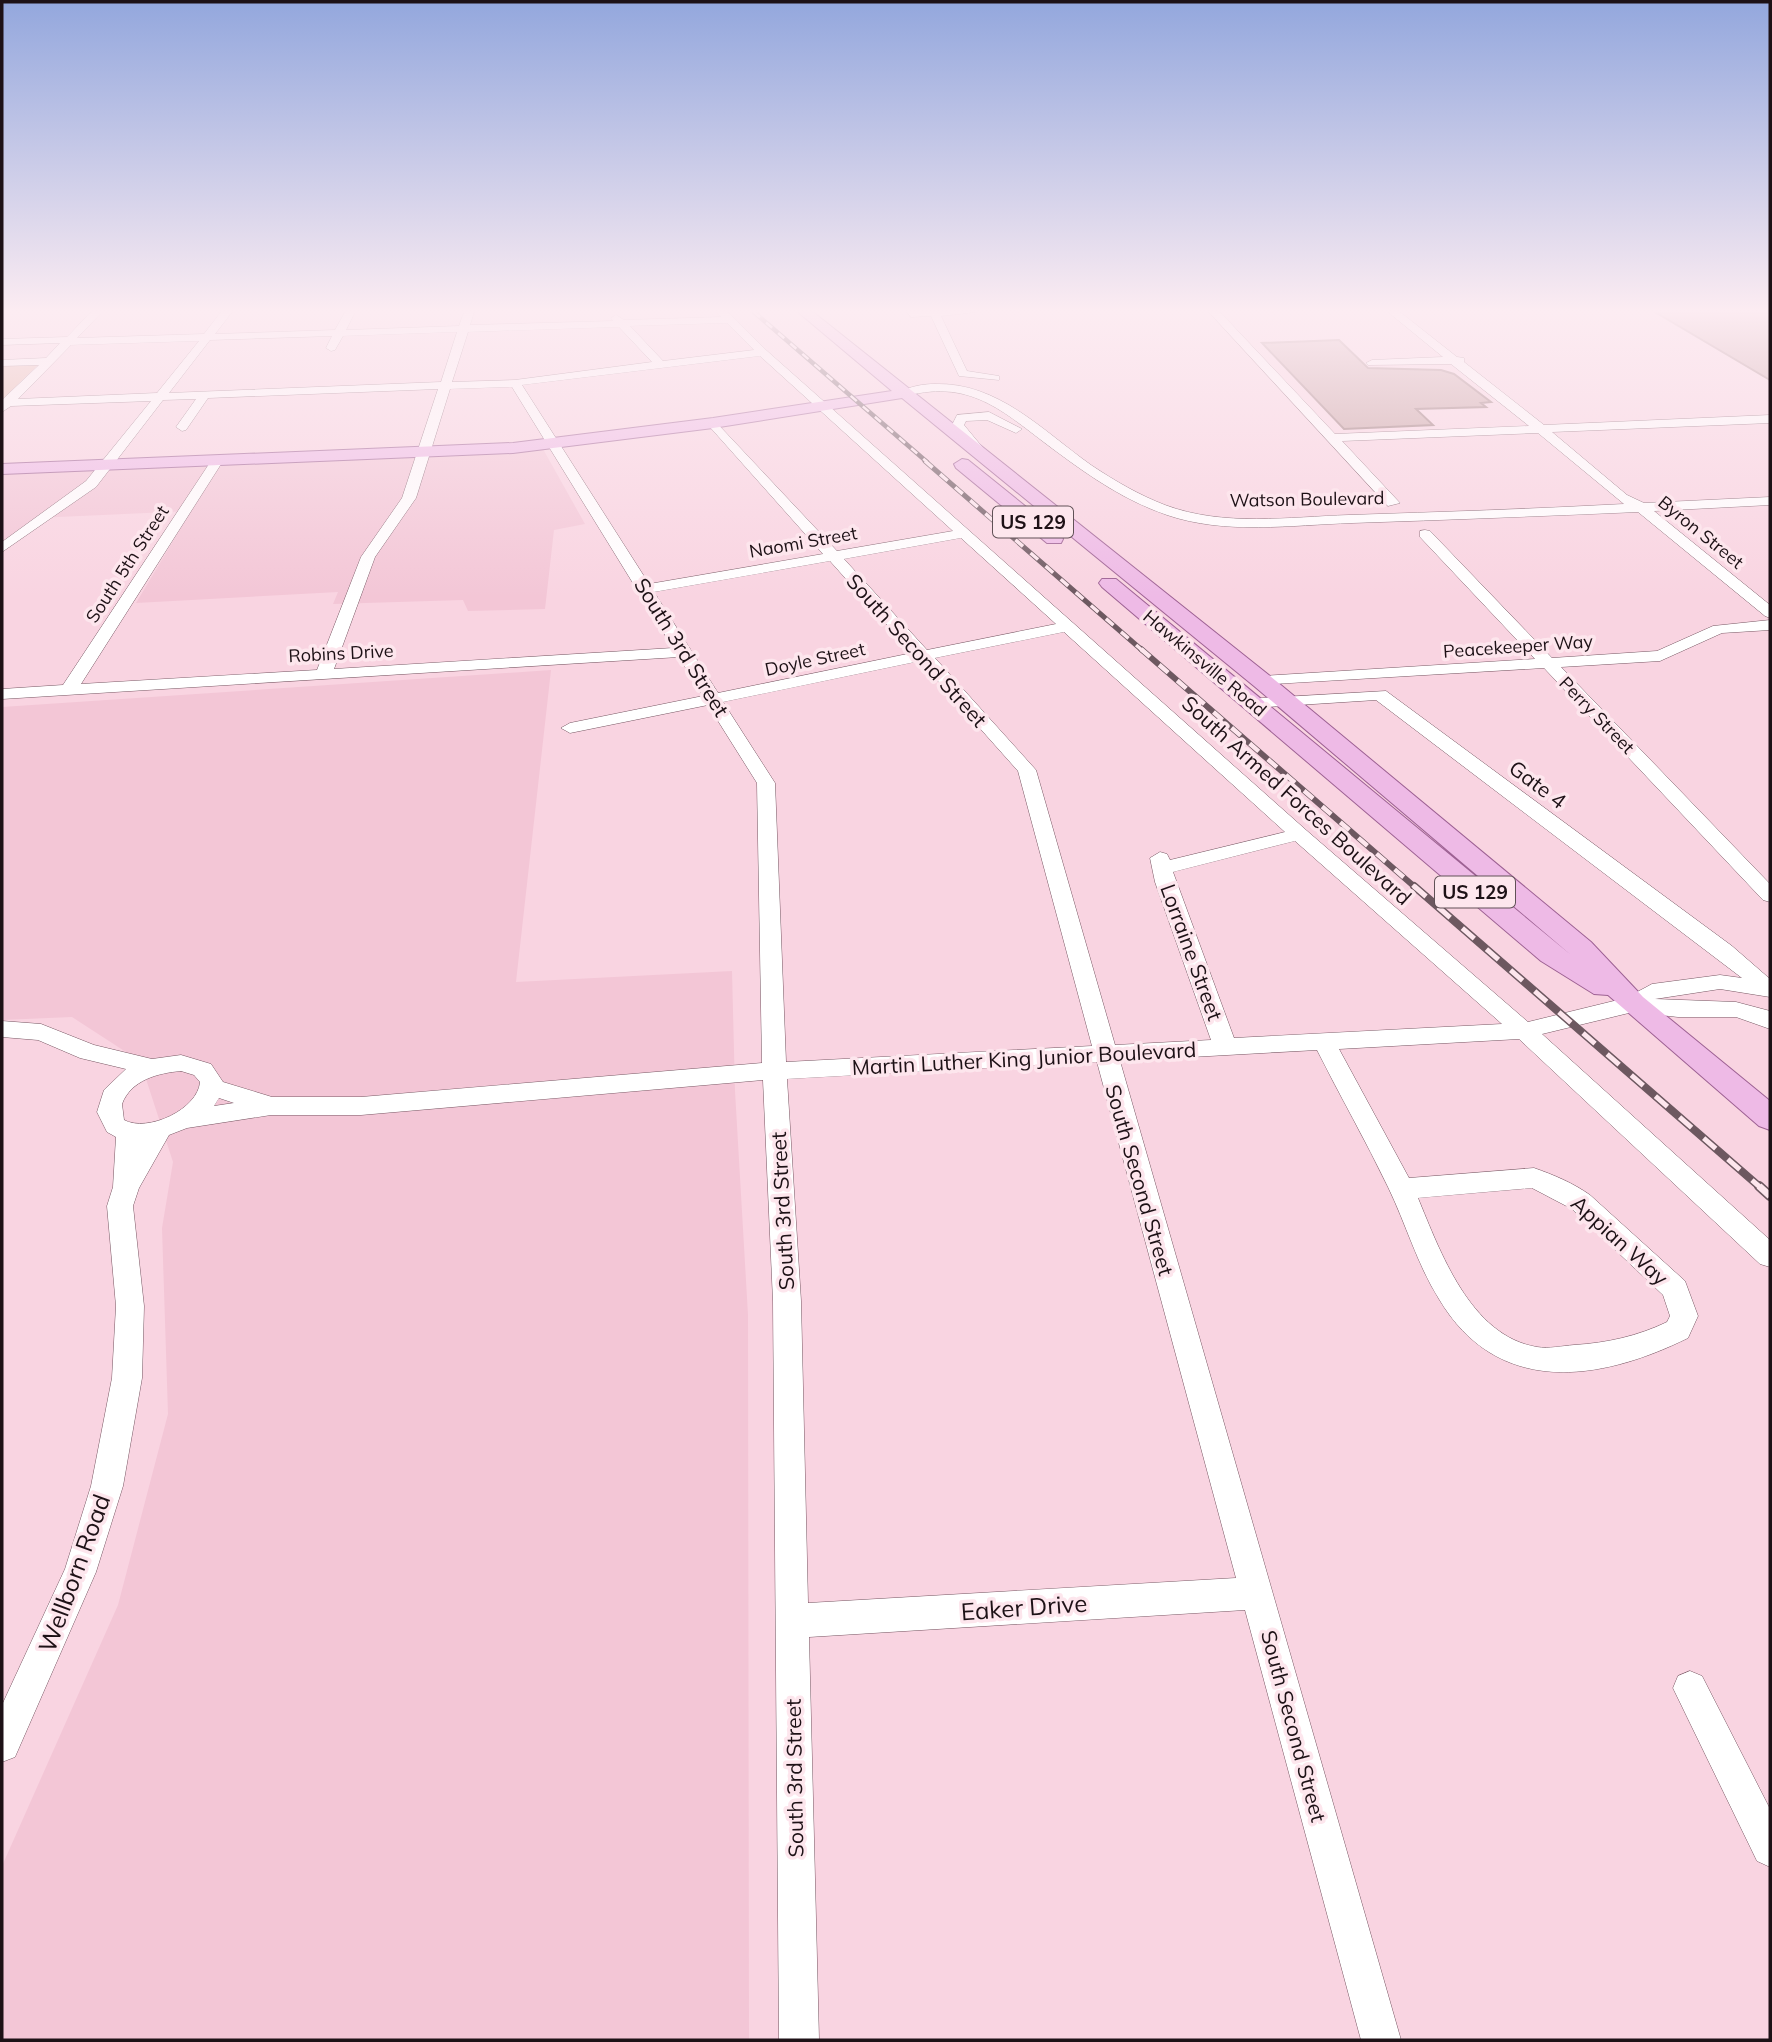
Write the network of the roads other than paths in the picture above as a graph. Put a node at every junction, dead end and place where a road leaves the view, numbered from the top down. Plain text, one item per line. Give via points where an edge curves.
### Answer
1 (150, 407) edge
2 (196, 407) edge
3 (440, 407) edge
4 (529, 407) edge
5 (816, 407) edge
6 (825, 407) edge
7 (894, 407) edge
8 (924, 407) edge
9 (984, 407) edge
10 (1006, 407) edge
11 (1305, 407) edge
12 (1513, 407) edge
13 (1531, 407) edge
14 (1535, 410) junction
15 (1518, 411) junction
16 (1770, 419) edge
17 (713, 423) junction
18 (183, 427) dead end
19 (1558, 428) junction
20 (1541, 429) junction
21 (922, 431) dead end
22 (1022, 432) junction
23 (1334, 438) junction
24 (551, 444) junction
25 (943, 449) dead end
26 (423, 452) junction
27 (985, 457) junction
28 (217, 460) junction
29 (104, 464) junction
30 (2, 469) edge
31 (1770, 501) edge
32 (1393, 503) dead end
33 (1641, 507) junction
34 (1409, 519) junction
35 (965, 533) junction
36 (1425, 534) dead end
37 (2, 548) edge
38 (832, 556) junction
39 (647, 589) junction
40 (1770, 613) edge
41 (1770, 625) edge
42 (1068, 626) junction
43 (684, 652) junction
44 (923, 656) junction
45 (1548, 664) junction
46 (324, 673) junction
47 (70, 688) junction
48 (1257, 692) junction
49 (2, 694) edge
50 (715, 700) junction
51 (1287, 701) junction
52 (570, 728) dead end
53 (1299, 834) junction
54 (1162, 863) joint
55 (1770, 896) edge
56 (1770, 990) edge
57 (1633, 1004) junction
58 (1770, 1021) edge
59 (2, 1029) edge
60 (1524, 1031) junction
61 (1324, 1042) junction
62 (1225, 1046) junction
63 (88, 1052) junction
64 (1104, 1054) junction
65 (151, 1068) junction
66 (774, 1072) junction
67 (212, 1087) junction
68 (117, 1088) junction
69 (271, 1106) junction
70 (1770, 1118) edge
71 (187, 1119) junction
72 (159, 1131) junction
73 (128, 1132) junction
74 (126, 1187) junction
75 (1402, 1189) junction
76 (1770, 1256) edge
77 (1257, 1592) junction
78 (791, 1621) junction
79 (1690, 1688) dead end
80 (2, 1744) edge
81 (1770, 1848) edge
82 (799, 2040) edge
83 (1381, 2040) edge

1 - 29 street
2 - 18 street
3 - 26 street
4 - 24 street, South 3rd Street
5 - 17 main road, Watson Boulevard
6 - 35 street, South Armed Forces Boulevard
7 - 21 main road, Hawkinsville Road / US 129
8 - 27 main road, Hawkinsville Road / US 129
9 - 22 street, Watson Boulevard
10 - 34 street, Watson Boulevard via 1128,494 1189,516 1268,522
11 - 23 street
12 - 15 street, Byron Street
13 - 14 street, Byron Street
14 - 15 street
14 - 19 street, Byron Street
15 - 20 street, Byron Street
16 - 19 street
17 - 24 main road, Watson Boulevard
17 - 38 street, South Second Street
19 - 20 street
19 - 33 street, Byron Street via 1639,497
20 - 23 street
20 - 33 street, Byron Street via 1622,498
22 - 27 street via 989,416 961,418 958,425
22 - 34 street, Watson Boulevard via 1126,507 1165,521 1220,531 1275,533
23 - 32 street
24 - 26 main road, Watson Boulevard
24 - 39 street, South 3rd Street
25 - 48 main road, Hawkinsville Road / US 129
26 - 28 main road, Watson Boulevard
26 - 46 street via 409,498 368,557
27 - 48 main road, Hawkinsville Road / US 129
28 - 29 main road, Watson Boulevard
28 - 47 street, South 5th Street
29 - 30 main road, Watson Boulevard
29 - 37 street via 82,491
31 - 33 street, Watson Boulevard
33 - 34 street, Watson Boulevard
33 - 40 street, Byron Street
35 - 38 street, Naomi Street
35 - 42 street, South Armed Forces Boulevard
36 - 45 street, Perry Street
38 - 39 street, Naomi Street
38 - 44 street, South Second Street
39 - 43 street, South 3rd Street
41 - 45 street, Peacekeeper Way via 1719,629 1661,656
42 - 44 street, Doyle Street
42 - 53 street, South Armed Forces Boulevard
43 - 46 street, Robins Drive
43 - 50 street, South 3rd Street
44 - 50 street, Doyle Street
44 - 64 street, South Second Street via 1027,770
45 - 48 street, Peacekeeper Way
45 - 55 street, Perry Street
46 - 47 street, Robins Drive
47 - 49 street, Robins Drive
48 - 51 main road, Hawkinsville Road / US 129
48 - 57 main road, Hawkinsville Road / US 129 via 1551,955
50 - 52 street, Doyle Street
50 - 66 street, South 3rd Street via 766,783
51 - 56 street, Gate 4 via 1380,695
51 - 57 main road, Hawkinsville Road / US 129 via 1581,948
53 - 54 street
53 - 60 street, South Armed Forces Boulevard
54 - 62 street, Lorraine Street via 1165,883
56 - 57 street, Martin Luther King Junior Boulevard via 1720,982 1652,991
57 - 58 street via 1679,1009 1721,1006
57 - 60 street, Martin Luther King Junior Boulevard
57 - 70 main road, Hawkinsville Road / US 129
59 - 63 street via 41,1032
60 - 61 street, Martin Luther King Junior Boulevard
60 - 76 street, South Armed Forces Boulevard
61 - 62 street, Martin Luther King Junior Boulevard
61 - 75 street, Appian Way
62 - 64 street, Martin Luther King Junior Boulevard
63 - 65 street
63 - 68 street
64 - 66 street, Martin Luther King Junior Boulevard
64 - 77 street, South Second Street
65 - 67 street via 194,1065 210,1077
65 - 68 street
66 - 69 street, Martin Luther King Junior Boulevard via 361,1107
66 - 78 street, South 3rd Street via 788,1301
67 - 69 street, Martin Luther King Junior Boulevard
67 - 71 street via 208,1098
68 - 73 street via 107,1110 109,1120
69 - 71 street, Martin Luther King Junior Boulevard
71 - 72 street
72 - 73 street
72 - 74 street
73 - 74 street
74 - 80 street, Wellborn Road via 120,1206 130,1306 127,1378 107,1486 80,1572
75 - 75 street, Appian Way via 1449,1292 1474,1327 1500,1348 1536,1360 1594,1358 1645,1345 1678,1330 1684,1317 1675,1289 1564,1191 1534,1178
77 - 78 street, Eaker Drive
77 - 83 street, South Second Street
78 - 82 street, South 3rd Street
79 - 81 street

